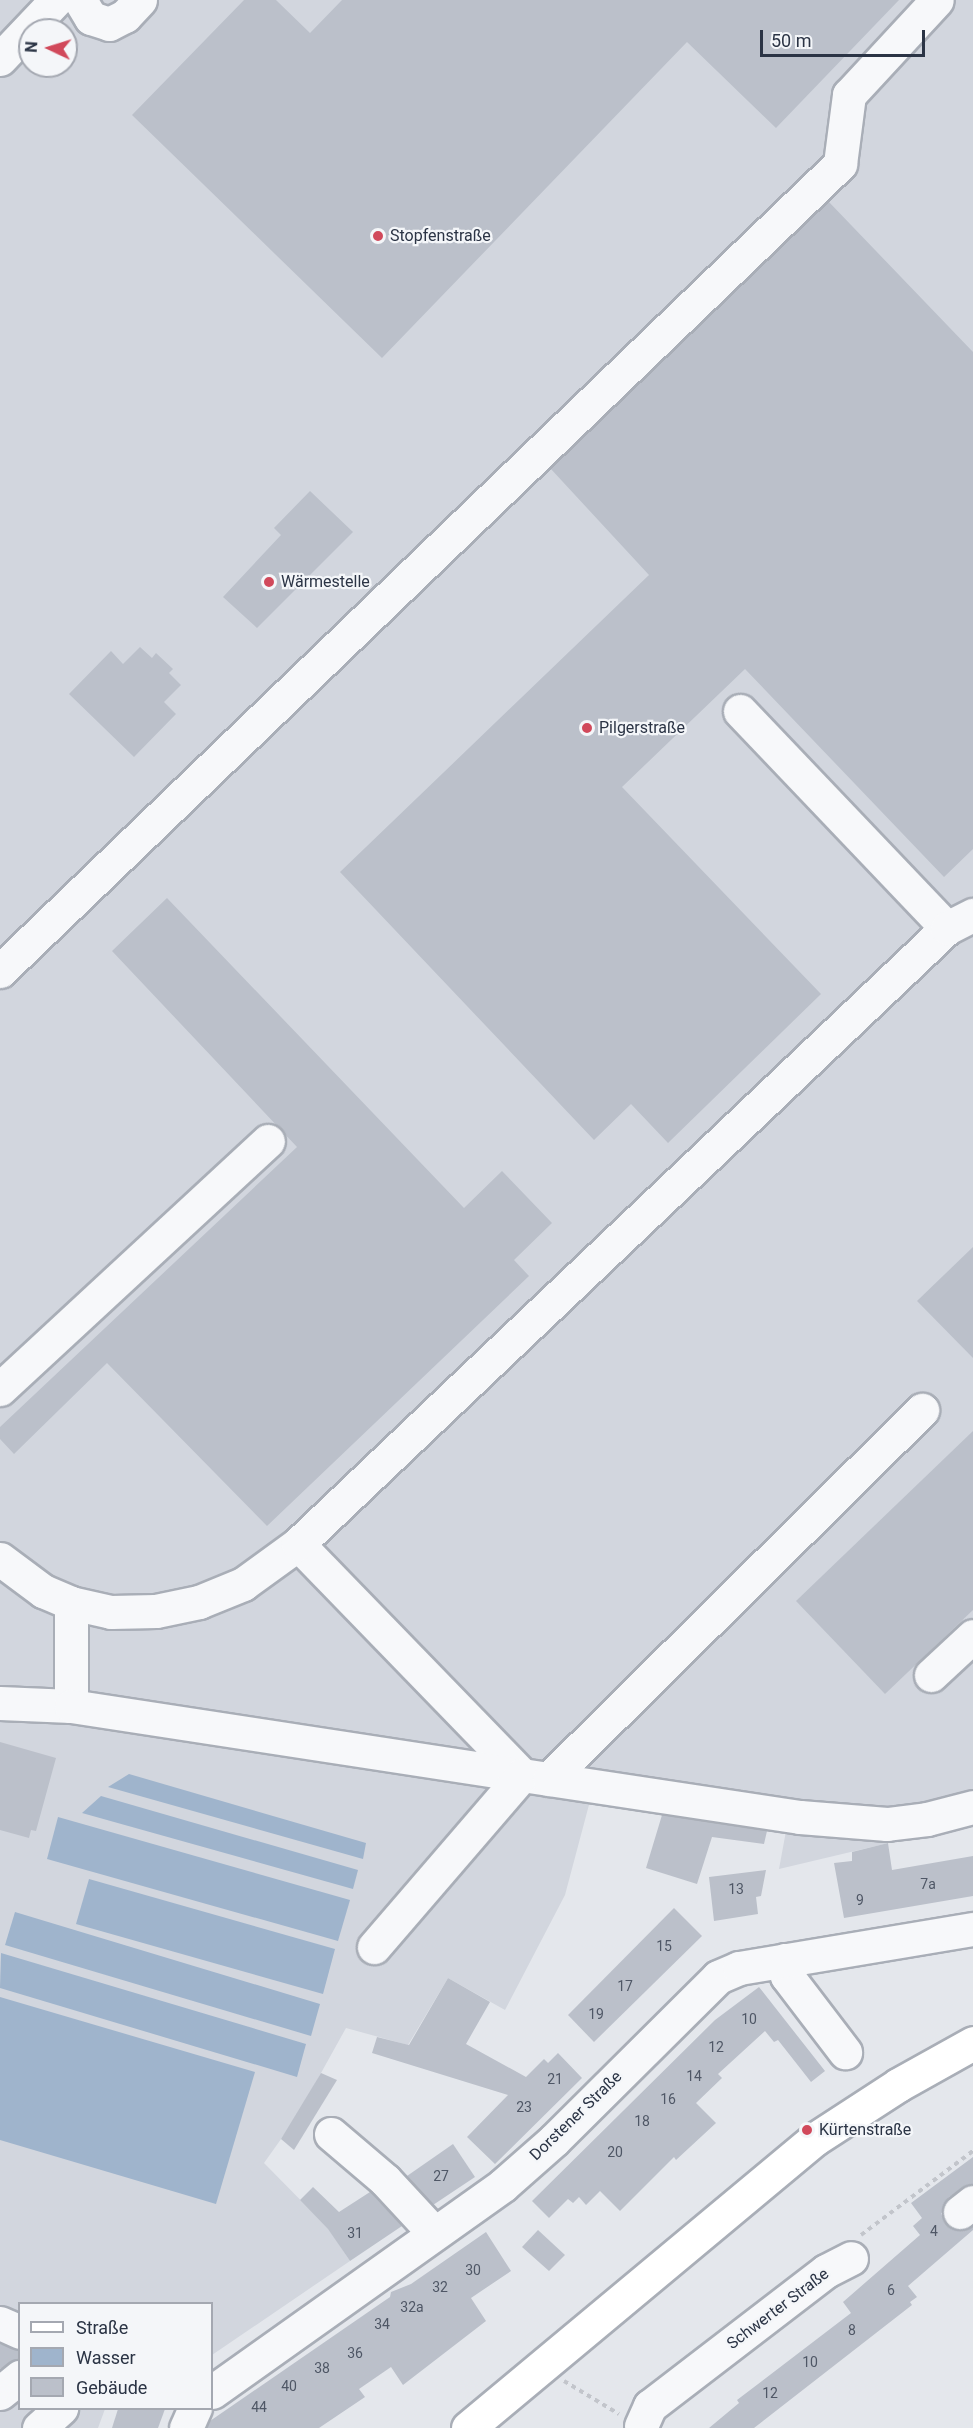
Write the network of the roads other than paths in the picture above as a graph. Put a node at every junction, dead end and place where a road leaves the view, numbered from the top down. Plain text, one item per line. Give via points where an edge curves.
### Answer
1 (56, 0) edge
2 (80, 0) edge
3 (140, 0) edge
4 (937, 0) edge
5 (0, 59) edge
6 (740, 711) dead end
7 (960, 921) edge
8 (0, 971) edge
9 (268, 1141) dead end
10 (0, 1389) edge
11 (922, 1410) dead end
12 (298, 1544) junction
13 (0, 1558) edge
14 (70, 1603) junction
15 (973, 1636) edge
16 (932, 1675) dead end
17 (0, 1703) edge
18 (71, 1706) junction
19 (536, 1777) junction
20 (973, 1807) edge
21 (973, 1929) edge
22 (374, 1947) dead end
23 (785, 1960) junction
24 (845, 2052) dead end
25 (970, 2052) edge
26 (331, 2134) dead end
27 (435, 2233) junction
28 (851, 2258) road end
29 (0, 2305) edge
30 (18, 2313) edge
31 (0, 2323) edge
32 (18, 2331) edge
33 (18, 2379) edge
34 (0, 2393) edge
35 (213, 2395) edge
36 (60, 2410) edge
37 (636, 2427) edge
38 (39, 2428) edge
39 (468, 2428) edge

1 - 5 street
2 - 3 street via 91,18 109,24
4 - 8 street via 849,95 840,165
6 - 7 street
7 - 12 street
9 - 10 street
11 - 19 street
12 - 14 street via 243,1584 199,1602 156,1611 111,1612
12 - 19 street
13 - 14 street via 43,1590
14 - 18 street
15 - 16 street
17 - 18 street
18 - 19 street
19 - 20 street via 800,1817 887,1824
19 - 22 street
21 - 23 street, Dorstener Straße
23 - 24 street via 788,1976
23 - 27 street, Dorstener Straße via 739,1968 718,1977 554,2140 503,2186
25 - 39 main road via 815,2139
26 - 27 street via 385,2180
27 - 35 street, Dorstener Straße
28 - 37 street, Schwerter Straße via 826,2271 650,2406
29 - 30 street
31 - 32 street
33 - 34 street
36 - 38 street

